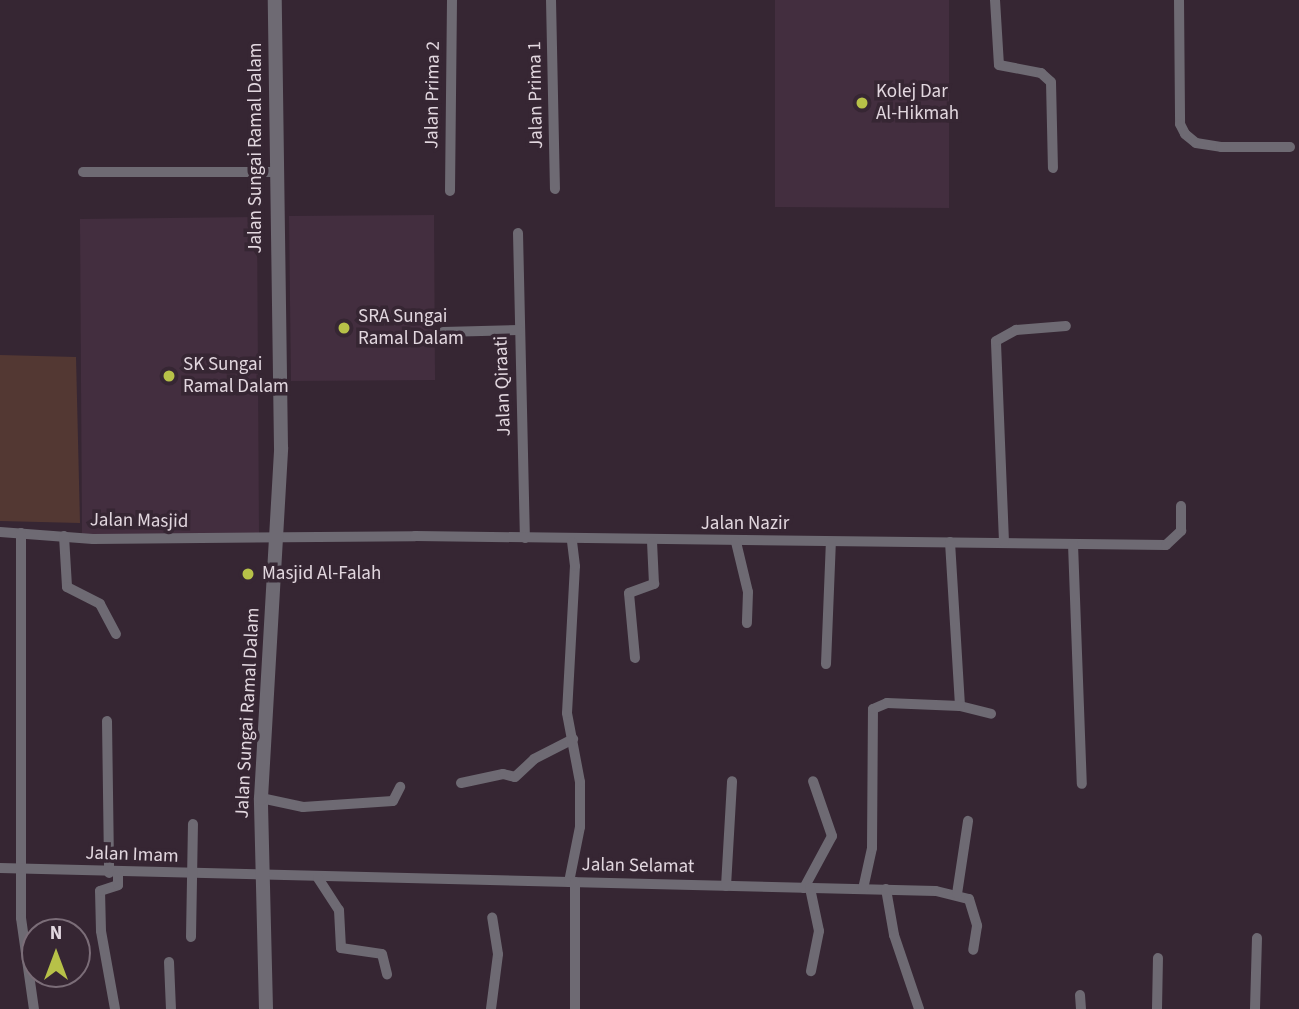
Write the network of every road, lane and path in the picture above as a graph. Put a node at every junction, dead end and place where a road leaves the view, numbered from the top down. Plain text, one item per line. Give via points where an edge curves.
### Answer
1 (275, 0) edge
2 (452, 0) edge
3 (551, 0) edge
4 (995, 0) edge
5 (1179, 0) edge
6 (1290, 146) dead end
7 (1053, 168) dead end
8 (83, 172) dead end
9 (276, 172) junction
10 (555, 189) dead end
11 (450, 191) dead end
12 (518, 233) dead end
13 (1066, 326) dead end
14 (519, 330) junction
15 (443, 332) dead end
16 (1181, 506) dead end
17 (0, 532) edge
18 (21, 533) junction
19 (64, 536) junction
20 (525, 538) junction
21 (277, 540) junction
22 (572, 541) junction
23 (652, 541) junction
24 (736, 541) junction
25 (831, 541) junction
26 (950, 541) junction
27 (1004, 542) junction
28 (1073, 544) junction
29 (747, 623) dead end
30 (116, 634) dead end
31 (635, 657) dead end
32 (827, 664) dead end
33 (960, 706) junction
34 (991, 714) dead end
35 (107, 721) dead end
36 (573, 739) junction
37 (732, 781) dead end
38 (813, 781) dead end
39 (461, 783) dead end
40 (1082, 784) dead end
41 (400, 787) dead end
42 (261, 798) junction
43 (968, 821) dead end
44 (192, 824) dead end
45 (25, 867) junction
46 (0, 868) edge
47 (114, 873) junction
48 (192, 874) junction
49 (263, 877) junction
50 (318, 878) junction
51 (572, 882) junction
52 (726, 886) junction
53 (807, 888) junction
54 (863, 889) junction
55 (886, 889) junction
56 (957, 894) junction
57 (492, 917) dead end
58 (191, 937) dead end
59 (1257, 938) dead end
60 (973, 950) dead end
61 (1158, 958) dead end
62 (169, 962) dead end
63 (811, 971) dead end
64 (387, 974) dead end
65 (1080, 995) dead end
66 (34, 1009) edge
67 (115, 1009) edge
68 (172, 1009) edge
69 (266, 1009) edge
70 (491, 1009) edge
71 (575, 1009) edge
72 (919, 1009) edge
73 (1081, 1009) edge
74 (1157, 1009) edge
75 (1255, 1009) edge

1 - 9 street, Jalan Sungai Ramal Dalam
2 - 11 street, Jalan Prima 2
3 - 10 street, Jalan Prima 1
4 - 7 street via 999,65 1041,73 1051,82
5 - 6 street via 1180,124 1185,134 1196,143 1222,147
8 - 9 street
9 - 21 street, Jalan Sungai Ramal Dalam via 281,448
12 - 14 street, Jalan Qiraati
13 - 27 street via 1016,330 996,341
14 - 15 street
14 - 20 street, Jalan Qiraati
16 - 28 street, Jalan Nazir via 1181,531 1166,545
17 - 18 street, Jalan Masjid
18 - 19 street, Jalan Masjid
18 - 45 street
19 - 21 street, Jalan Masjid
19 - 30 street via 67,587 100,604
20 - 21 street, Jalan Nazir
20 - 22 street, Jalan Nazir
21 - 42 street, Jalan Sungai Ramal Dalam
22 - 23 street, Jalan Nazir
22 - 36 street via 575,566 567,713
23 - 24 street, Jalan Nazir
23 - 31 street via 654,584 629,593
24 - 25 street, Jalan Nazir
24 - 29 street via 748,592
25 - 26 street, Jalan Nazir
25 - 32 street
26 - 27 street, Jalan Nazir
26 - 33 street
27 - 28 street, Jalan Nazir
28 - 40 street
33 - 34 street
33 - 54 street via 887,703 873,709 872,848
35 - 47 street
36 - 39 street via 534,759 515,777 503,774
36 - 51 street via 580,827
37 - 52 street
38 - 53 street via 831,836
41 - 42 street via 393,801 303,807
42 - 49 street, Jalan Sungai Ramal Dalam
43 - 56 street
44 - 48 street
45 - 46 street, Jalan Imam
45 - 47 street, Jalan Imam
45 - 66 street via 21,918
47 - 48 street, Jalan Imam
47 - 67 street via 118,885 100,891 101,931
48 - 49 street, Jalan Imam
48 - 58 street
49 - 50 street, Jalan Selamat
49 - 69 street, Jalan Sungai Ramal Dalam
50 - 51 street, Jalan Selamat
50 - 64 street via 339,910 341,948 382,954
51 - 52 street, Jalan Selamat
51 - 71 street
52 - 53 street, Jalan Selamat
53 - 54 street, Jalan Selamat
53 - 63 street via 819,931
54 - 55 street, Jalan Selamat
55 - 56 street, Jalan Selamat
55 - 72 street via 894,935
56 - 60 street via 974,908
57 - 70 street via 498,954
59 - 75 street
61 - 74 street
62 - 68 street
65 - 73 street

